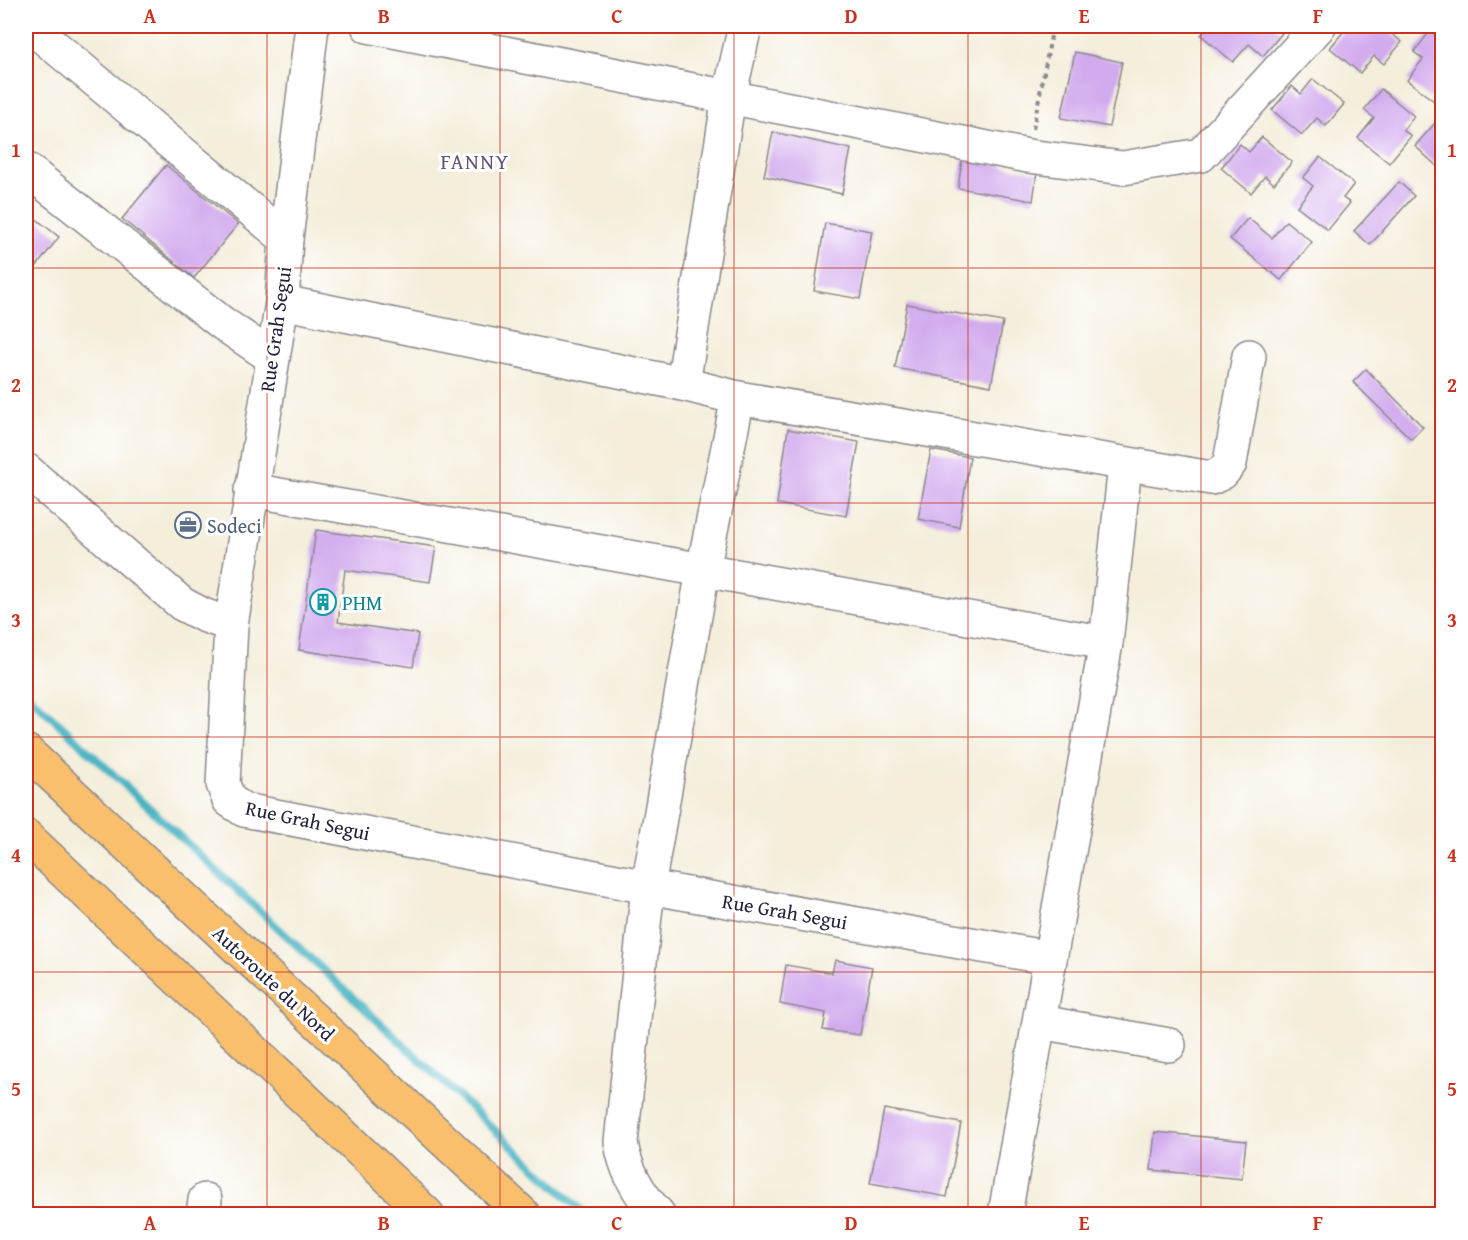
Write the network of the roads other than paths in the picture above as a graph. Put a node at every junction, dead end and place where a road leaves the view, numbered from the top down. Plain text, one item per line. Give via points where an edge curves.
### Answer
1 (30, 26) edge
2 (312, 26) edge
3 (368, 26) edge
4 (745, 26) edge
5 (1319, 26) edge
6 (729, 97) junction
7 (26, 169) edge
8 (286, 239) junction
9 (282, 302) junction
10 (1249, 356) dead end
11 (272, 357) junction
12 (683, 384) junction
13 (738, 398) junction
14 (1125, 465) junction
15 (26, 470) edge
16 (251, 490) junction
17 (703, 570) junction
18 (231, 625) junction
19 (1106, 643) junction
20 (26, 751) edge
21 (26, 836) edge
22 (648, 887) junction
23 (1050, 958) junction
24 (1040, 1022) junction
25 (1169, 1045) dead end
26 (427, 1215) edge
27 (523, 1215) edge
28 (658, 1215) edge
29 (1005, 1215) edge

1 - 8 street
2 - 8 street, Rue Grah Segui
3 - 6 street
4 - 6 street
5 - 6 street via 1201,155 1124,168 1028,156
6 - 12 street
7 - 11 street via 222,323
8 - 9 street, Rue Grah Segui
9 - 11 street, Rue Grah Segui
9 - 12 street
10 - 14 street via 1230,463 1222,473 1211,478
11 - 16 street, Rue Grah Segui
12 - 13 street
13 - 14 street
13 - 17 street
14 - 19 street
15 - 18 street via 182,604
16 - 17 street
16 - 18 street, Rue Grah Segui
17 - 19 street
17 - 22 street
18 - 22 street, Rue Grah Segui via 223,784 229,800 244,810
19 - 23 street
20 - 27 highway, Autoroute du Nord
21 - 26 highway
22 - 23 street, Rue Grah Segui
22 - 28 street via 621,1142 623,1161 631,1177
23 - 24 street
24 - 25 street
24 - 29 street

